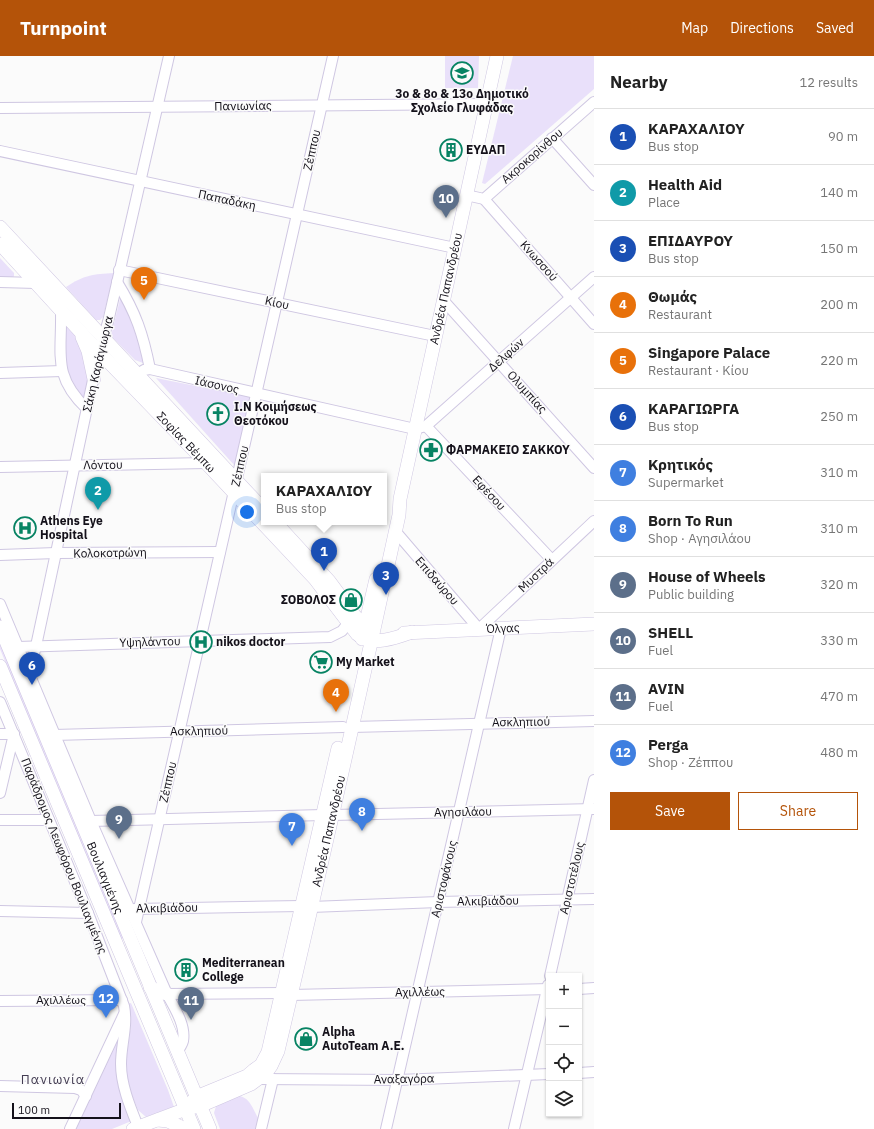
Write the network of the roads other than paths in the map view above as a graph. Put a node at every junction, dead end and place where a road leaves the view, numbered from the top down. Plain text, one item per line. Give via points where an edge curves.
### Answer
1 (169, 56) edge
2 (333, 56) edge
3 (497, 56) edge
4 (594, 102) edge
5 (486, 104) junction
6 (322, 105) junction
7 (156, 106) junction
8 (0, 108) edge
9 (552, 138) junction
10 (0, 151) edge
11 (140, 181) junction
12 (594, 185) edge
13 (466, 196) junction
14 (484, 199) junction
15 (297, 215) junction
16 (0, 227) edge
17 (0, 244) edge
18 (455, 248) junction
19 (119, 270) junction
20 (594, 277) edge
21 (0, 282) edge
22 (117, 282) junction
23 (36, 283) junction
24 (571, 297) junction
25 (443, 300) junction
26 (277, 303) junction
27 (61, 312) junction
28 (594, 324) edge
29 (79, 330) junction
30 (435, 336) junction
31 (103, 338) junction
32 (99, 352) junction
33 (499, 362) junction
34 (150, 369) junction
35 (62, 371) junction
36 (0, 373) edge
37 (137, 374) junction
38 (94, 379) junction
39 (256, 394) junction
40 (87, 409) junction
41 (421, 428) junction
42 (206, 463) junction
43 (75, 465) junction
44 (0, 467) edge
45 (594, 468) edge
46 (235, 486) junction
47 (400, 499) junction
48 (261, 508) edge
49 (261, 516) edge
50 (594, 521) edge
51 (269, 525) edge
52 (278, 525) edge
53 (396, 532) junction
54 (220, 552) junction
55 (56, 553) junction
56 (0, 555) edge
57 (552, 560) junction
58 (0, 604) edge
59 (348, 623) junction
60 (594, 624) edge
61 (0, 627) edge
62 (501, 628) junction
63 (479, 629) junction
64 (367, 634) junction
65 (200, 641) junction
66 (36, 646) junction
67 (18, 647) junction
68 (0, 666) edge
69 (29, 673) junction
70 (0, 702) edge
71 (20, 715) junction
72 (594, 721) edge
73 (479, 723) junction
74 (347, 727) junction
75 (179, 731) junction
76 (0, 734) edge
77 (14, 734) junction
78 (54, 735) junction
79 (25, 762) junction
80 (7, 766) junction
81 (594, 780) edge
82 (0, 793) edge
83 (591, 809) edge
84 (459, 812) junction
85 (328, 815) junction
86 (0, 820) edge
87 (49, 820) junction
88 (91, 820) junction
89 (159, 820) junction
90 (594, 898) edge
91 (567, 899) junction
92 (438, 902) junction
93 (306, 907) junction
94 (134, 908) junction
95 (0, 911) edge
96 (88, 913) junction
97 (550, 973) edge
98 (150, 987) junction
99 (594, 988) edge
100 (546, 989) edge
101 (582, 989) edge
102 (418, 992) junction
103 (168, 994) junction
104 (287, 994) junction
105 (546, 997) edge
106 (122, 1000) junction
107 (0, 1001) edge
108 (125, 1012) junction
109 (177, 1052) junction
110 (594, 1072) edge
111 (582, 1073) edge
112 (546, 1074) edge
113 (187, 1075) junction
114 (526, 1075) junction
115 (94, 1077) junction
116 (259, 1078) junction
117 (273, 1079) junction
118 (398, 1080) junction
119 (0, 1086) edge
120 (71, 1088) junction
121 (220, 1092) junction
122 (86, 1096) junction
123 (198, 1102) junction
124 (186, 1109) junction
125 (158, 1120) junction
126 (137, 1128) edge
127 (70, 1129) edge
128 (185, 1129) edge
129 (194, 1129) edge
130 (211, 1129) edge
131 (261, 1129) edge
132 (386, 1129) edge
133 (514, 1129) edge

1 - 7 street, Σάκη Καράγιωργα
2 - 6 street, Ζέππου
3 - 5 main road, Ανδρέα Παπανδρέου
4 - 9 street, Ακροκορίνθου
5 - 6 street, Πανιωνίας
5 - 13 main road, Ανδρέα Παπανδρέου
6 - 7 street, Πανιωνίας
6 - 15 street, Ζέππου
7 - 8 street, Πανιωνίας
7 - 11 street, Σάκη Καράγιωργα
9 - 12 street
9 - 14 street, Ακροκορίνθου
10 - 11 street, Παπαδάκη
11 - 15 street, Παπαδάκη
11 - 19 street, Σάκη Καράγιωργα
13 - 14 street
13 - 18 main road, Ανδρέα Παπανδρέου
14 - 24 street, Κνωσσού
15 - 18 street, Παπαδάκη
15 - 26 street, Ζέππου
16 - 31 main road, Σοφίας Βέμπω
17 - 23 main road, Σοφίας Βέμπω
18 - 25 main road, Ανδρέα Παπανδρέου
19 - 22 street, Σάκη Καράγιωργα
19 - 26 street, Κίου
20 - 24 street, Δελφών
21 - 23 street
22 - 31 street, Σάκη Καράγιωργα
22 - 34 street via 126,295 141,330
23 - 27 main road, Σοφίας Βέμπω
24 - 28 street, Κνωσσού
24 - 33 street, Δελφών
25 - 30 main road, Ανδρέα Παπανδρέου
25 - 33 street, Ολυμπίας
26 - 30 street, Κίου
26 - 39 street, Ζέππου
27 - 29 main road, Σοφίας Βέμπω
27 - 35 street
29 - 32 main road, Σοφίας Βέμπω
29 - 38 main road via 88,351
30 - 41 main road, Ανδρέα Παπανδρέου
31 - 32 street, Σάκη Καράγιωργα
31 - 37 main road, Σοφίας Βέμπω
32 - 38 street, Σάκη Καράγιωργα
32 - 42 main road, Σοφίας Βέμπω
33 - 41 street, Δελφών
33 - 45 street, Ολυμπίας
34 - 37 street
34 - 39 street, Ιάσονος
35 - 36 street
35 - 40 street via 71,391
37 - 46 main road, Σοφίας Βέμπω
38 - 40 street, Σάκη Καράγιωργα
39 - 41 street, Ιάσονος
39 - 46 street, Ζέππου
40 - 43 street, Σάκη Καράγιωργα
41 - 47 main road, Ανδρέα Παπανδρέου
41 - 57 street, Εφέσου
42 - 43 street, Λόντου
42 - 46 main road, Σοφίας Βέμπω
43 - 44 street, Λόντου
43 - 55 street, Σάκη Καράγιωργα
46 - 48 main road, Σοφίας Βέμπω
46 - 49 main road, Σοφίας Βέμπω
46 - 54 street, Ζέππου
47 - 53 main road, Ανδρέα Παπανδρέου
47 - 64 main road, Ανδρέα Παπανδρέου via 392,515
50 - 57 street, Μυστρά
51 - 59 main road, Σοφίας Βέμπω via 315,579
52 - 64 main road via 329,581
53 - 63 street, Επιδαύρου
53 - 64 main road, Ανδρέα Παπανδρέου
54 - 55 street, Κολοκοτρώνη
54 - 65 street, Ζέππου
55 - 56 street, Κολοκοτρώνη
55 - 66 street, Σάκη Καράγιωργα
57 - 63 street, Μυστρά
58 - 67 street
59 - 64 main road, Σοφίας Βέμπω
59 - 65 street, Υψηλάντου via 342,631 330,637
60 - 62 main road, Όλγας
61 - 98 main road, Βουλιαγμένης
62 - 63 main road, Όλγας
62 - 73 street, Αριστοφάνους
63 - 64 main road, Όλγας via 412,632 392,638
64 - 74 main road, Ανδρέα Παπανδρέου
65 - 66 street, Υψηλάντου
65 - 75 street, Ζέππου
66 - 67 street, Υψηλάντου
66 - 69 street, Σάκη Καράγιωργα
67 - 69 street
68 - 71 main road, Βουλιαγμένης
69 - 78 street
70 - 77 street, Παράδρομος Λεωφόρου Βουλιαγμένης
71 - 77 street
71 - 124 main road, Βουλιαγμένης
72 - 73 street, Ασκληπιού
73 - 74 street, Ασκληπιού
73 - 84 street, Αριστοφάνους
74 - 75 street, Ασκληπιού
74 - 85 main road, Ανδρέα Παπανδρέου
75 - 78 street, Ασκληπιού
75 - 89 street, Ζέππου
76 - 77 street
77 - 79 street, Παράδρομος Λεωφόρου Βουλιαγμένης
77 - 80 street
78 - 88 street
79 - 80 street
79 - 87 street, Παράδρομος Λεωφόρου Βουλιαγμένης
80 - 82 street
81 - 83 street, Αριστοτέλους
83 - 84 street, Αγησιλάου
83 - 91 street, Αριστοτέλους
84 - 85 street, Αγησιλάου
84 - 92 street, Αριστοφάνους
85 - 89 street, Αγησιλάου
85 - 93 main road, Ανδρέα Παπανδρέου
86 - 87 street
87 - 96 street, Παράδρομος Λεωφόρου Βουλιαγμένης
88 - 89 street, Αγησιλάου
88 - 94 street
89 - 94 street, Ζέππου
90 - 91 street, Αλκιβιάδου
91 - 92 street, Αλκιβιάδου
91 - 97 street, Αριστοτέλους
92 - 93 street, Αλκιβιάδου
92 - 102 street, Αριστοφάνους
93 - 94 street, Αλκιβιάδου
93 - 104 main road, Ανδρέα Παπανδρέου
94 - 103 street via 136,922
95 - 96 street
96 - 106 street, Παράδρομος Λεωφόρου Βουλιαγμένης
98 - 103 main road
98 - 109 main road, Βουλιαγμένης
99 - 101 street
100 - 102 street, Αχιλλέως
102 - 104 street, Αχιλλέως
102 - 118 street, Αριστοφάνους
103 - 104 street, Αχιλλέως
103 - 109 street via 178,1014 183,1033 183,1042
104 - 116 main road, Ανδρέα Παπανδρέου via 275,1058
104 - 121 main road, Ανδρέα Παπανδρέου via 268,1052 261,1064 247,1076
105 - 114 street, Αριστοτέλους
106 - 107 street, Αχιλλέως
106 - 108 street, Παράδρομος Λεωφόρου Βουλιαγμένης
108 - 115 street
108 - 126 street, Παράδρομος Λεωφόρου Βουλιαγμένης via 121,1077
109 - 113 main road, Βουλιαγμένης
110 - 111 street
112 - 114 street, Αναξαγόρα
113 - 121 main road via 195,1082
113 - 123 main road, Βουλιαγμένης
114 - 118 street, Αναξαγόρα
114 - 133 street, Αριστοτέλους
115 - 120 street
115 - 122 street
116 - 117 street, Αναξαγόρα
116 - 121 main road, Ανδρέα Παπανδρέου
117 - 118 street, Αναξαγόρα
117 - 131 street
118 - 132 street, Αριστοφάνους
119 - 120 street
120 - 122 street via 81,1090
121 - 123 main road, Ανδρέα Παπανδρέου
121 - 130 main road via 211,1111
122 - 127 street
123 - 124 main road, Ανδρέα Παπανδρέου
123 - 130 main road, Βουλιαγμένης
124 - 125 main road, Ανδρέα Παπανδρέου
124 - 129 main road, Βουλιαγμένης
125 - 126 main road, Ανδρέα Παπανδρέου
125 - 128 main road via 168,1121

